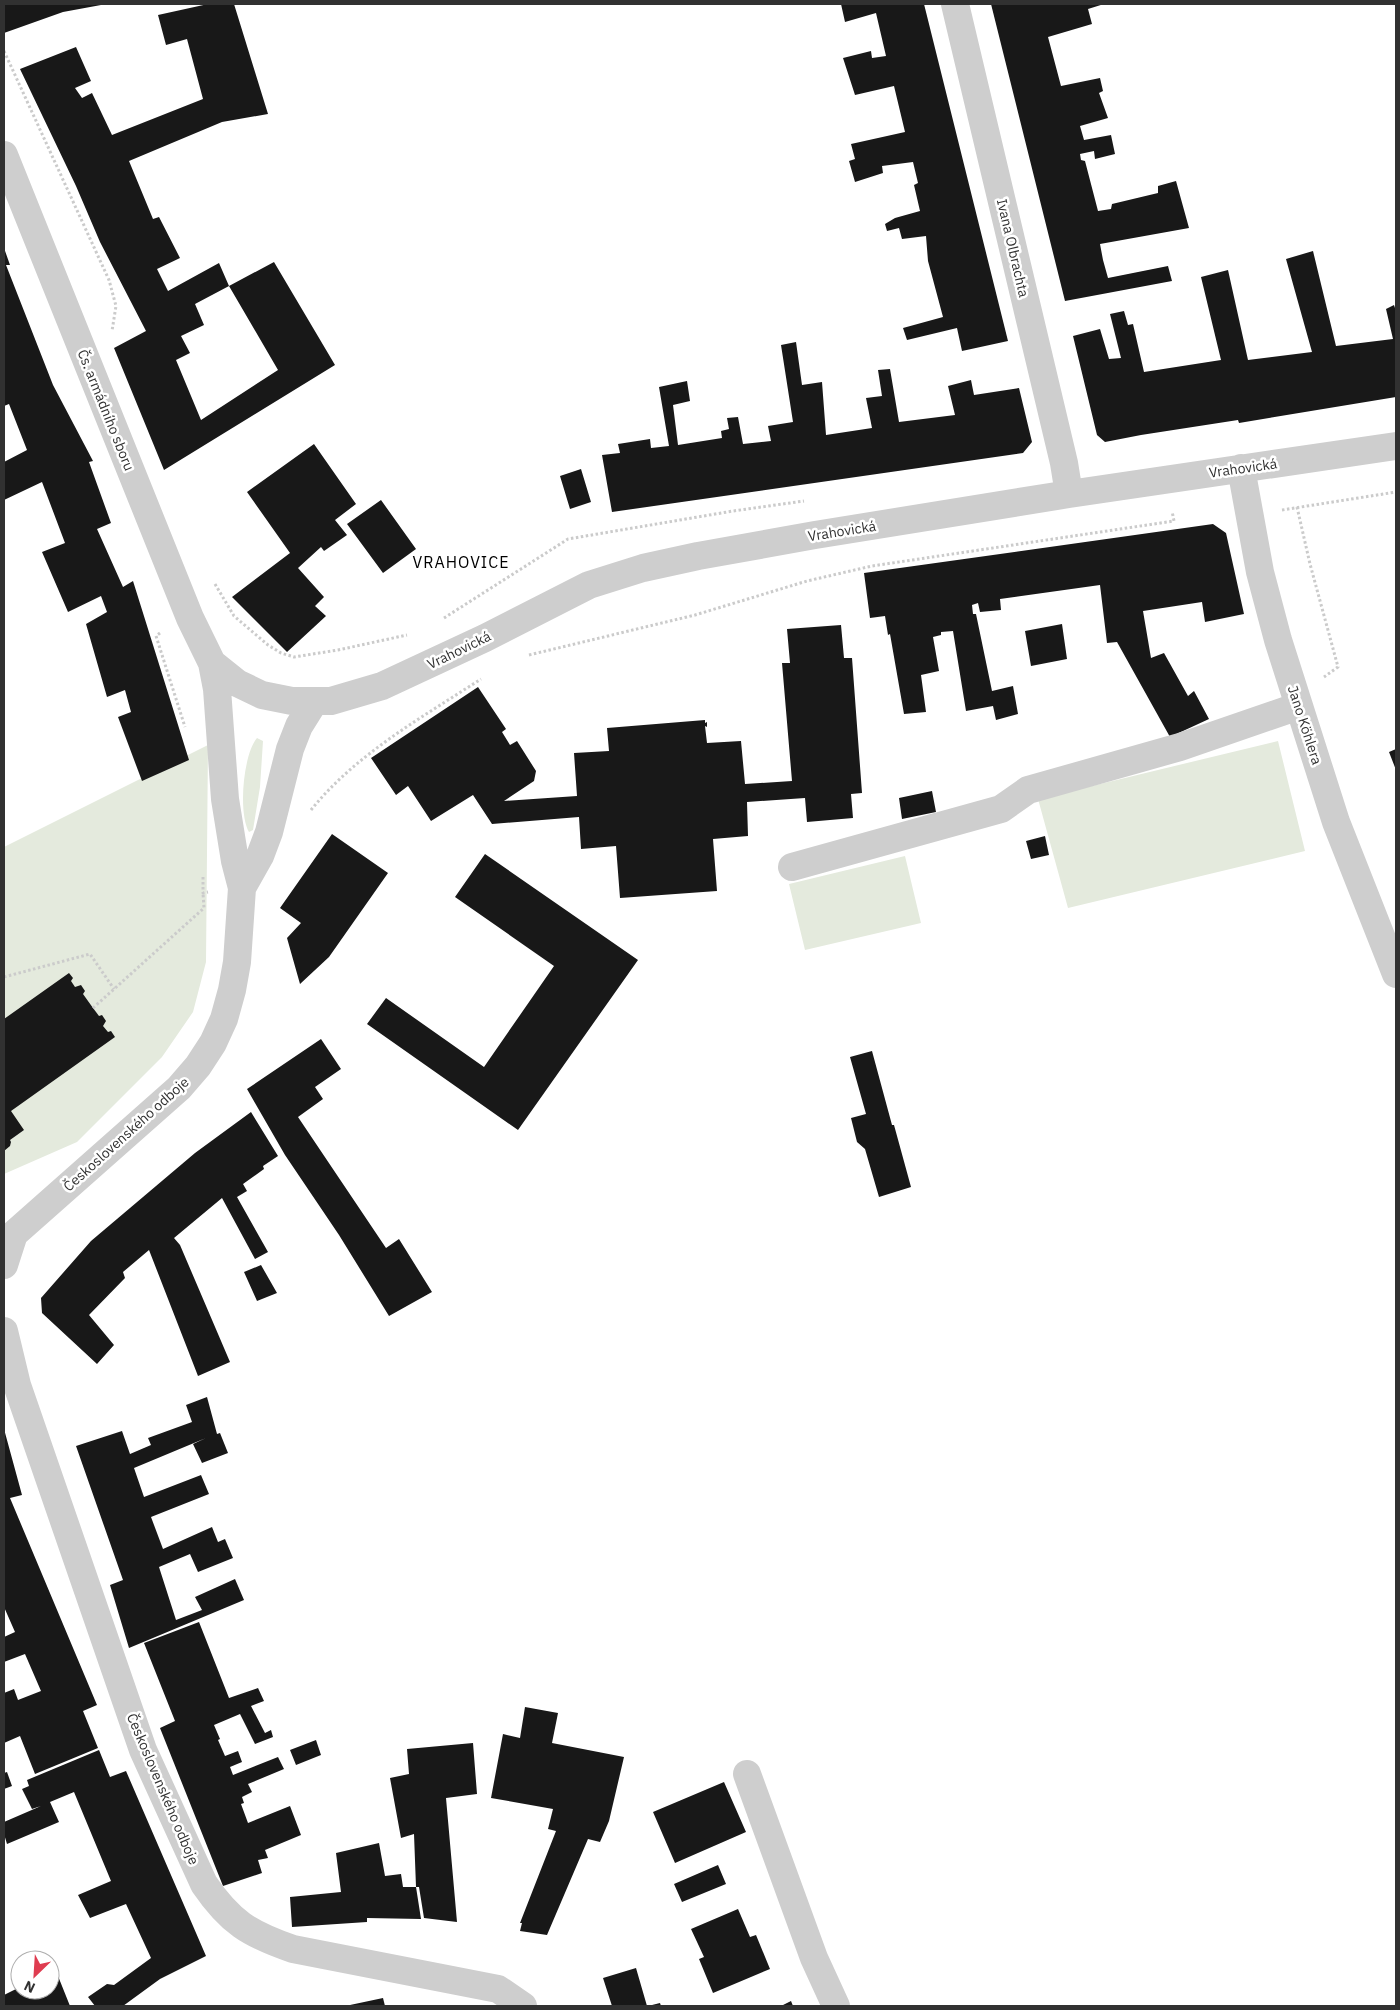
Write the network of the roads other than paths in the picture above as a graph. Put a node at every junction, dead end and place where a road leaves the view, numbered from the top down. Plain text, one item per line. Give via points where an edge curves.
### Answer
1 (955, 4) edge
2 (4, 155) edge
3 (1396, 446) edge
4 (1241, 468) junction
5 (1069, 494) junction
6 (212, 663) junction
7 (314, 702) junction
8 (1299, 706) junction
9 (792, 867) dead end
10 (242, 888) junction
11 (1396, 974) edge
12 (9, 1233) edge
13 (4, 1265) edge
14 (4, 1331) edge
15 (747, 1774) dead end
16 (523, 2006) edge
17 (836, 2006) edge

1 - 5 street, Ivana Olbrachta
2 - 6 street, Čs. armádního sboru via 190,618
3 - 4 street, Vrahovická
4 - 5 street, Vrahovická
4 - 8 street, Jano Köhlera via 1260,572
5 - 7 street, Vrahovická via 795,539 643,568 589,585 382,686 353,696
6 - 7 street, Vrahovická via 237,683 262,695
6 - 10 street, Československého odboje via 229,824
7 - 10 street via 290,749 269,832
8 - 9 street via 1180,747 1028,790 1001,809
8 - 11 street, Jano Köhlera via 1336,822
10 - 12 street, Československého odboje via 232,990 224,1019 198,1066 178,1088
12 - 13 street, Československého odboje
14 - 16 street, Československého odboje via 17,1385 144,1750 204,1884 216,1902 245,1929 293,1949 498,1989
15 - 17 street via 814,1958

